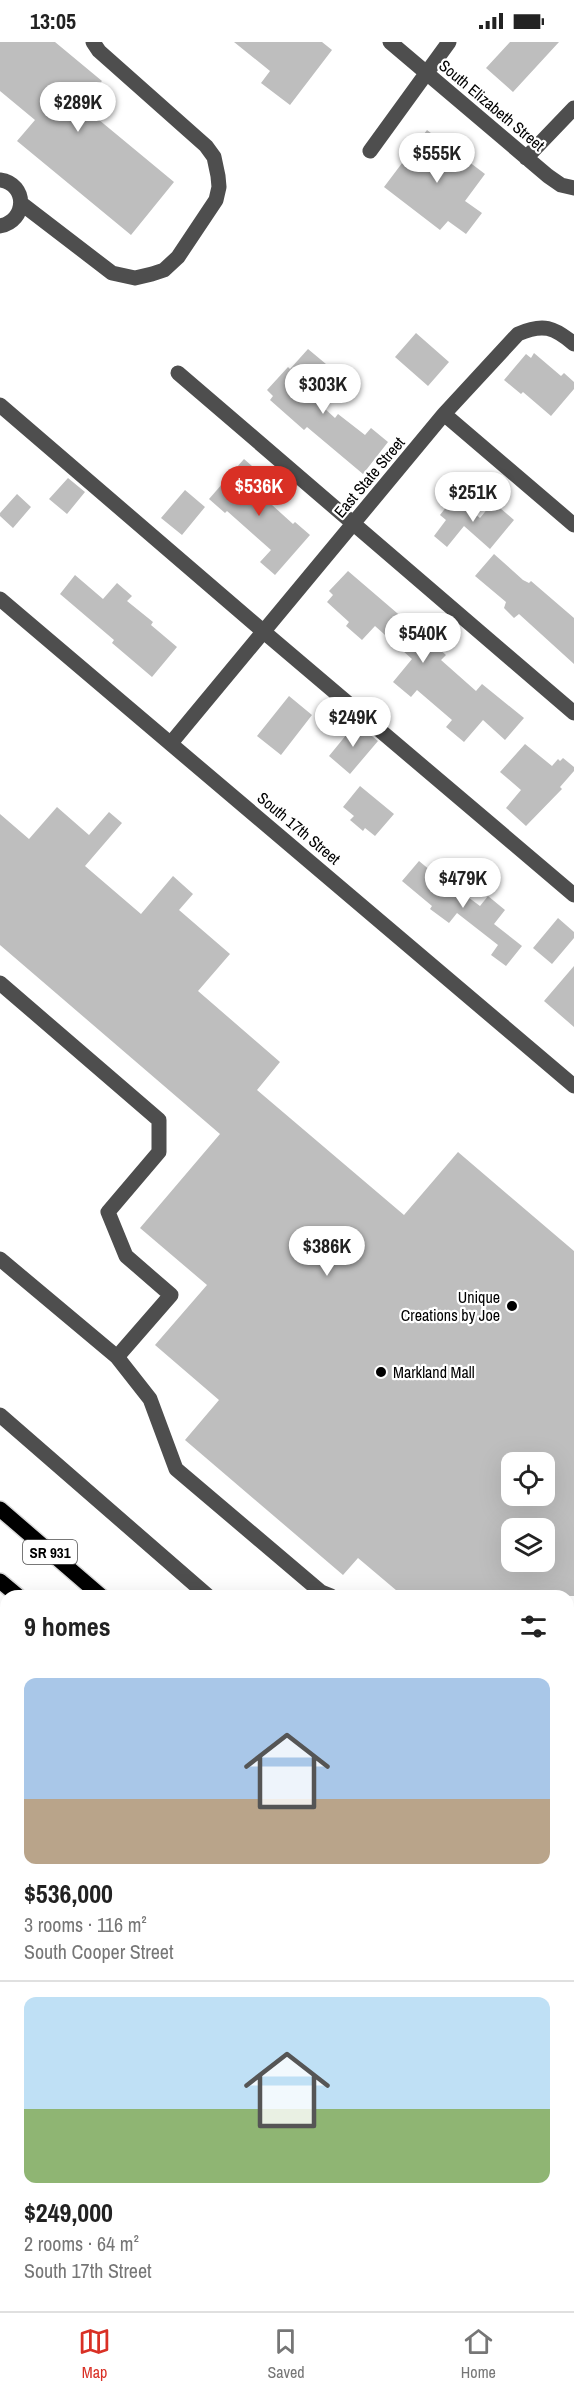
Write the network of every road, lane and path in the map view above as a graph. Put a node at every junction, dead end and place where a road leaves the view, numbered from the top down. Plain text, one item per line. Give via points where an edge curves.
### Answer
1 (93, 42) edge
2 (390, 42) edge
3 (449, 42) edge
4 (427, 74) junction
5 (574, 108) edge
6 (370, 151) dead end
7 (526, 158) junction
8 (0, 180) edge
9 (574, 188) edge
10 (22, 204) junction
11 (0, 226) edge
12 (574, 344) edge
13 (178, 373) dead end
14 (0, 405) edge
15 (444, 414) junction
16 (352, 524) junction
17 (574, 525) edge
18 (0, 598) edge
19 (264, 632) junction
20 (574, 713) edge
21 (171, 743) junction
22 (574, 895) edge
23 (0, 983) edge
24 (574, 1086) edge
25 (0, 1259) edge
26 (117, 1358) junction
27 (0, 1415) edge
28 (0, 1509) edge
29 (94, 1590) edge
30 (201, 1590) edge
31 (319, 1590) edge

1 - 10 street via 206,146 214,157 218,176 216,200 178,257 164,270 135,278 112,273
2 - 4 street, South Elizabeth Street
3 - 4 street
4 - 6 street
4 - 7 street, South Elizabeth Street
5 - 7 street
7 - 9 street, South Elizabeth Street via 561,185
8 - 10 street via 12,184
10 - 11 street via 16,218
12 - 15 street, East State Street via 550,328 534,327 518,334
13 - 16 street
14 - 19 street
15 - 16 street, East State Street
15 - 17 street
16 - 19 street, East State Street
16 - 20 street
18 - 21 street, South 17th Street
19 - 21 street, East State Street
19 - 22 street
21 - 24 street, South 17th Street
23 - 26 street via 159,1120 159,1152 108,1212 126,1256 171,1295
25 - 26 street
26 - 31 street via 150,1399 176,1469
27 - 30 street
28 - 29 main road, SR 931

